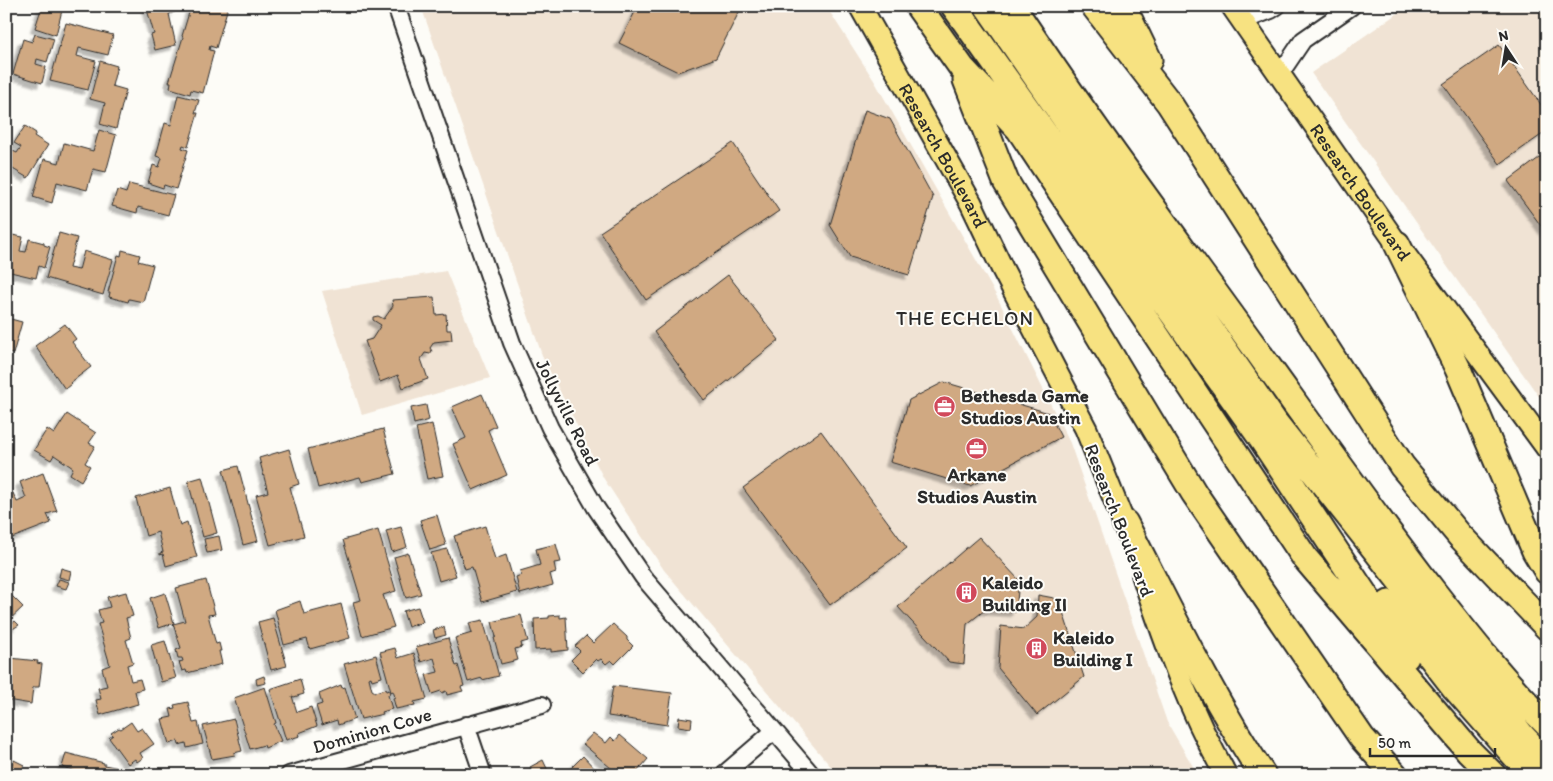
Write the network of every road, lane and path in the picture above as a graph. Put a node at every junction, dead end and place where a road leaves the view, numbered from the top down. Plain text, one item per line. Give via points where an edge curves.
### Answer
1 (396, 6) edge
2 (860, 6) edge
3 (918, 6) edge
4 (954, 6) edge
5 (987, 6) edge
6 (1012, 6) edge
7 (1094, 6) edge
8 (1123, 6) edge
9 (1277, 6) edge
10 (1352, 6) edge
11 (1237, 14) edge
12 (962, 68) junction
13 (1280, 74) junction
14 (1169, 103) junction
15 (1396, 244) junction
16 (1268, 429) junction
17 (1547, 448) edge
18 (1125, 522) junction
19 (1547, 571) edge
20 (1547, 627) edge
21 (1465, 631) junction
22 (542, 704) dead end
23 (1547, 724) edge
24 (466, 725) junction
25 (774, 731) junction
26 (1469, 751) junction
27 (1547, 762) edge
28 (289, 775) edge
29 (483, 775) edge
30 (723, 775) edge
31 (812, 775) edge
32 (1226, 775) edge
33 (1263, 775) edge
34 (1395, 775) edge
35 (1492, 775) edge
36 (1532, 775) edge

1 - 25 street, Jollyville Road via 512,343 550,428 596,508 643,577
2 - 18 main road, Research Boulevard via 971,203 1086,429
3 - 12 highway
4 - 16 highway
5 - 16 highway
6 - 21 highway via 1059,77 1357,491
7 - 14 highway
8 - 14 highway
9 - 11 street via 1271,10
10 - 13 street via 1303,40
11 - 13 main road, Research Boulevard
12 - 26 highway via 1020,128 1306,558
12 - 34 highway via 1006,182 1194,492 1362,738
13 - 15 main road, Research Boulevard
14 - 20 highway via 1402,466 1460,536
15 - 17 main road, Research Boulevard
15 - 19 highway via 1458,369 1535,551
16 - 21 highway
16 - 26 highway
16 - 27 highway
16 - 36 highway via 1455,688
18 - 32 main road, Research Boulevard via 1166,646
18 - 33 highway via 1206,681
21 - 23 highway
22 - 24 street, Dominion Cove
24 - 28 street, Dominion Cove
24 - 29 street
25 - 30 street
25 - 31 street, Jollyville Road
26 - 35 highway

